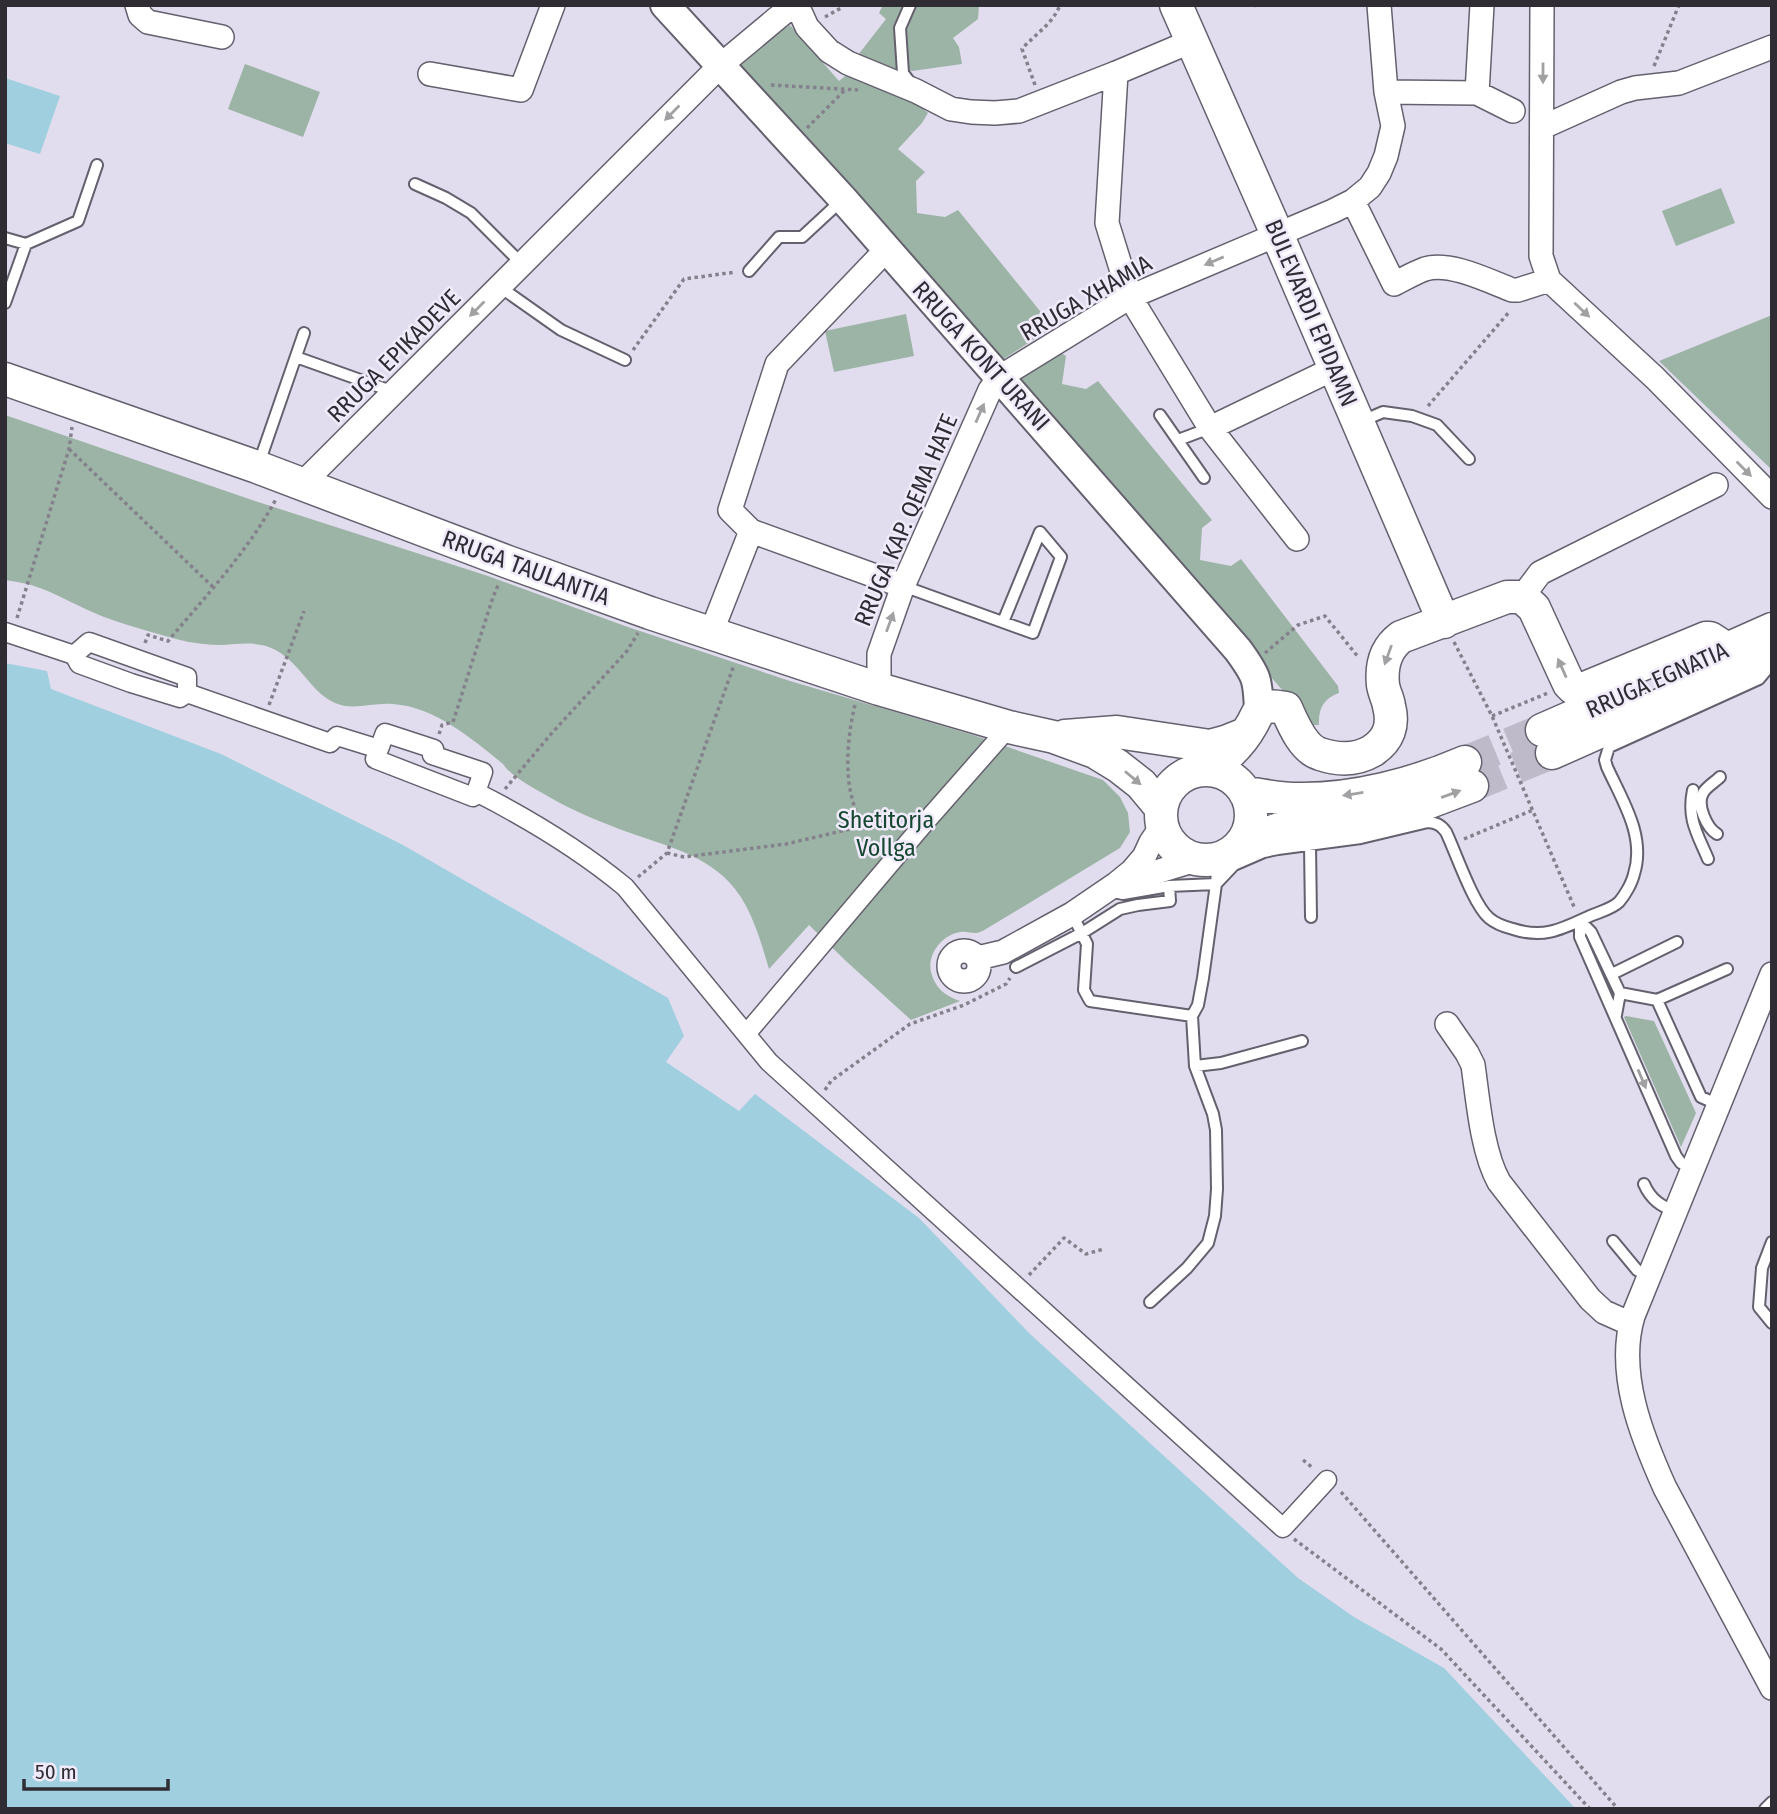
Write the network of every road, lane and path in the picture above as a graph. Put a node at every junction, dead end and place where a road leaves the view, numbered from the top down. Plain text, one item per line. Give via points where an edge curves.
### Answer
1 (137, 5) edge
2 (553, 5) edge
3 (665, 5) edge
4 (795, 5) edge
5 (910, 5) edge
6 (1060, 5) edge
7 (1177, 5) edge
8 (1379, 5) edge
9 (1482, 5) edge
10 (1542, 5) edge
11 (1679, 5) edge
12 (222, 37) dead end
13 (1192, 41) junction
14 (1772, 47) edge
15 (1116, 73) junction
16 (430, 74) dead end
17 (729, 74) junction
18 (1646, 87) junction
19 (845, 89) junction
20 (865, 90) dead end
21 (916, 91) junction
22 (1386, 92) junction
23 (1478, 93) junction
24 (1042, 103) junction
25 (1513, 111) dead end
26 (1543, 127) junction
27 (792, 143) junction
28 (97, 165) dead end
29 (415, 184) dead end
30 (843, 200) junction
31 (1353, 201) junction
32 (1277, 234) junction
33 (5, 238) edge
34 (26, 244) junction
35 (886, 250) junction
36 (522, 264) junction
37 (749, 271) joint
38 (1549, 280) junction
39 (500, 287) junction
40 (1525, 287) junction
41 (1130, 297) junction
42 (5, 303) edge
43 (304, 333) dead end
44 (296, 357) junction
45 (625, 360) joint
46 (1335, 368) junction
47 (1000, 377) junction
48 (5, 379) edge
49 (394, 392) junction
50 (75, 404) junction
51 (1160, 415) dead end
52 (1418, 418) junction
53 (1358, 423) junction
54 (1210, 428) junction
55 (1178, 440) junction
56 (69, 449) junction
57 (1469, 459) dead end
58 (257, 467) junction
59 (1204, 478) dead end
60 (295, 481) junction
61 (1716, 485) dead end
62 (1772, 497) edge
63 (751, 531) junction
64 (1297, 538) dead end
65 (508, 562) junction
66 (903, 586) junction
67 (213, 587) junction
68 (1522, 597) junction
69 (304, 611) dead end
70 (650, 613) junction
71 (1003, 622) junction
72 (1444, 622) junction
73 (1772, 629) edge
74 (9, 633) edge
75 (712, 633) junction
76 (741, 643) junction
77 (1727, 649) junction
78 (74, 655) junction
79 (1772, 655) edge
80 (1245, 657) junction
81 (139, 660) junction
82 (1384, 662) junction
83 (1772, 664) edge
84 (871, 686) junction
85 (187, 694) junction
86 (1531, 700) dead end
87 (1492, 716) junction
88 (1264, 717) junction
89 (264, 720) junction
90 (1009, 727) junction
91 (1054, 737) junction
92 (379, 749) junction
93 (433, 752) junction
94 (1201, 771) junction
95 (1720, 777) dead end
96 (1693, 790) dead end
97 (476, 792) junction
98 (1245, 793) junction
99 (494, 802) junction
100 (1533, 810) junction
101 (1161, 817) junction
102 (922, 826) junction
103 (860, 827) junction
104 (1717, 834) dead end
105 (1467, 838) dead end
106 (1310, 845) junction
107 (667, 853) junction
108 (1708, 859) dead end
109 (1218, 861) junction
110 (1169, 886) junction
111 (625, 887) junction
112 (1111, 887) junction
113 (1311, 917) dead end
114 (1580, 921) junction
115 (1077, 923) junction
116 (1677, 942) dead end
117 (978, 958) dead end
118 (1016, 967) joint
119 (1727, 970) dead end
120 (1612, 974) junction
121 (1772, 974) edge
122 (1620, 993) junction
123 (1657, 1000) junction
124 (1192, 1016) junction
125 (1615, 1016) junction
126 (1447, 1024) dead end
127 (747, 1033) junction
128 (1302, 1041) dead end
129 (1195, 1066) junction
130 (817, 1104) junction
131 (1719, 1105) junction
132 (1693, 1169) junction
133 (1644, 1184) dead end
134 (1676, 1212) junction
135 (1613, 1241) dead end
136 (1772, 1242) edge
137 (1104, 1249) dead end
138 (1650, 1277) junction
139 (1017, 1286) junction
140 (1150, 1301) dead end
141 (1772, 1323) edge
142 (1631, 1324) junction
143 (1333, 1484) joint
144 (1283, 1528) junction
145 (1772, 1688) edge
146 (1772, 1802) edge
147 (1590, 1809) edge
148 (1618, 1809) edge
149 (1765, 1809) edge

1 - 12 street via 148,22
2 - 16 street via 521,89
3 - 17 street, RRUGA KONT URANI
4 - 17 street, RRUGA EPIKADEVE
4 - 21 street via 829,51
5 - 21 lane via 900,28 903,73
6 - 24 path via 1055,19 1022,49
7 - 13 main road, BULEVARDI EPIDAMN
8 - 22 street, RRUGA XHAMIA
9 - 23 street
10 -> 26 street
11 - 18 path
13 - 15 street
13 - 32 main road, BULEVARDI EPIDAMN
14 - 18 street via 1679,83
15 - 24 street
15 - 41 street via 1107,223
17 - 19 path
17 - 27 street, RRUGA KONT URANI
17 -> 36 street, RRUGA EPIKADEVE
18 - 26 street via 1621,92
19 - 20 path
19 - 27 path
21 - 24 street via 951,110 971,112 1019,111
22 - 23 street
22 - 31 street, RRUGA XHAMIA via 1393,126 1387,156 1370,187
23 - 25 street
26 - 38 street via 1541,256
27 - 30 street, RRUGA KONT URANI
28 - 34 lane via 78,221
29 - 36 lane via 471,213
30 - 35 street, RRUGA KONT URANI
30 - 37 lane via 802,237 779,237
31 - 32 street, RRUGA XHAMIA
31 - 40 street via 1394,284 1427,268 1444,268 1512,290
32 -> 41 street, RRUGA XHAMIA
32 - 46 main road, BULEVARDI EPIDAMN
33 - 34 lane
34 - 42 lane
35 - 47 street, RRUGA KONT URANI
35 - 63 street via 777,364 730,510
36 - 39 street, RRUGA EPIKADEVE
37 - 45 path via 684,279
38 - 40 street
38 -> 62 street via 1655,378
39 - 45 lane via 561,330
39 -> 49 street, RRUGA EPIKADEVE
40 - 52 path via 1501,322
41 - 47 street, RRUGA XHAMIA
41 - 54 street
43 - 44 lane
44 - 49 lane
44 - 58 lane
46 - 53 main road, BULEVARDI EPIDAMN
46 - 54 street
66 -> 47 street, RRUGA KAP. QEMA HATE via 990,390
47 - 80 street, RRUGA KONT URANI
48 - 50 main road, RRUGA TAULANTIA
49 - 60 street, RRUGA EPIKADEVE
50 - 56 path
50 - 58 main road, RRUGA TAULANTIA
51 - 55 lane
52 - 53 lane via 1383,412
52 - 57 lane via 1437,425
53 - 72 main road, BULEVARDI EPIDAMN
54 - 55 lane
54 - 64 street
55 - 59 lane
56 - 67 path
56 - 74 path
58 - 60 main road, RRUGA TAULANTIA
60 - 65 main road, RRUGA TAULANTIA
60 - 67 path
61 - 68 street via 1540,573
63 - 66 street
63 - 75 street
65 - 70 main road, RRUGA TAULANTIA
65 - 93 path via 453,722 442,725
66 - 71 lane
84 -> 66 street, RRUGA KAP. QEMA HATE
67 - 81 path via 168,641 148,635
68 - 72 main road via 1507,597
77 -> 68 main road via 1706,638 1586,688 1573,688 1534,608
69 - 89 path
70 - 75 main road, RRUGA TAULANTIA
70 - 99 path via 627,651
71 - 71 lane via 1033,633 1060,556 1040,531
72 -> 82 main road via 1401,637 1392,643
72 - 87 path
73 - 77 main road, RRUGA EGNATIA
74 - 78 street
75 - 76 main road, RRUGA TAULANTIA
76 - 84 main road, RRUGA TAULANTIA
76 - 107 path
77 - 79 main road, RRUGA EGNATIA via 1547,741
78 - 81 street via 89,642
78 - 85 street via 79,664 131,683 180,698
80 - 82 path via 1298,625 1325,616 1369,669
80 - 88 street, RRUGA KONT URANI via 1270,677
81 - 85 street via 187,677
82 - 88 main road, RRUGA KONT URANI via 1391,729 1381,745 1362,757 1339,760 1316,753 1297,733
83 - 114 lane via 1759,679 1609,747 1605,760 1637,838 1634,874 1617,904
84 - 90 main road, RRUGA TAULANTIA
84 - 103 path via 855,705 849,731 849,785
85 - 89 street
86 - 87 path
87 - 100 path
88 - 91 main road via 1225,742 1210,746 1117,732
88 - 94 main road via 1226,758
89 - 92 street via 330,743 337,736
90 - 91 main road, RRUGA TAULANTIA
90 - 102 street
91 - 94 main road, RRUGA TAULANTIA via 1142,749
91 -> 101 main road, RRUGA TAULANTIA via 1118,766 1141,784
92 - 93 street via 385,733
92 - 97 street via 375,759 473,797
93 - 97 street via 483,772
94 - 98 main road via 1230,777
94 - 101 main road via 1172,785
95 - 104 lane via 1702,794 1700,804 1710,830
96 - 108 lane via 1690,816
97 - 99 street
98 - 109 main road via 1251,818 1248,830
109 -> 98 main road via 1279,829 1370,818 1419,806 1469,774 1443,772 1332,797 1291,799
99 - 111 street via 556,836
100 - 105 path
100 - 114 path
101 - 109 main road via 1172,844 1189,856
101 - 112 street via 1144,857
102 - 103 path via 909,815
102 - 127 street
103 - 107 path via 786,844 684,857
106 - 109 lane via 1278,849 1234,865
106 - 113 lane
106 - 114 lane via 1436,823 1446,832 1477,902 1490,919 1538,935
107 - 111 path
109 - 110 lane
109 - 112 street
109 - 124 lane via 1198,1005
110 - 112 lane via 1123,894
110 - 115 lane via 1170,901 1120,909
111 - 127 street
112 - 115 street
114 - 120 lane via 1591,932
114 - 125 lane via 1580,937
115 - 117 street
115 - 118 lane
115 - 124 lane via 1087,944 1084,990 1090,1002
116 - 120 lane
118 - 130 path via 1006,984 910,1024 831,1081
119 - 123 lane
120 - 122 lane
121 - 131 street
122 - 123 lane
122 - 125 lane
123 - 131 lane via 1688,1056 1701,1097
124 - 129 lane
125 -> 132 lane via 1676,1156
126 - 142 street via 1473,1065 1488,1155 1499,1182 1590,1299 1604,1312
127 - 130 street via 769,1062
128 - 129 lane
129 - 140 lane via 1216,1130 1215,1216 1208,1243
130 - 139 street
131 - 132 street
132 - 134 street
133 - 134 lane via 1652,1199
134 - 138 street
135 - 138 lane via 1637,1270
136 - 141 lane via 1762,1268 1759,1307
137 - 139 path via 1086,1254 1064,1238
138 - 142 street
139 - 144 street
142 - 145 street via 1629,1375 1654,1464
143 - 144 street
143 - 148 path
144 - 147 path via 1441,1649
146 - 149 lane

